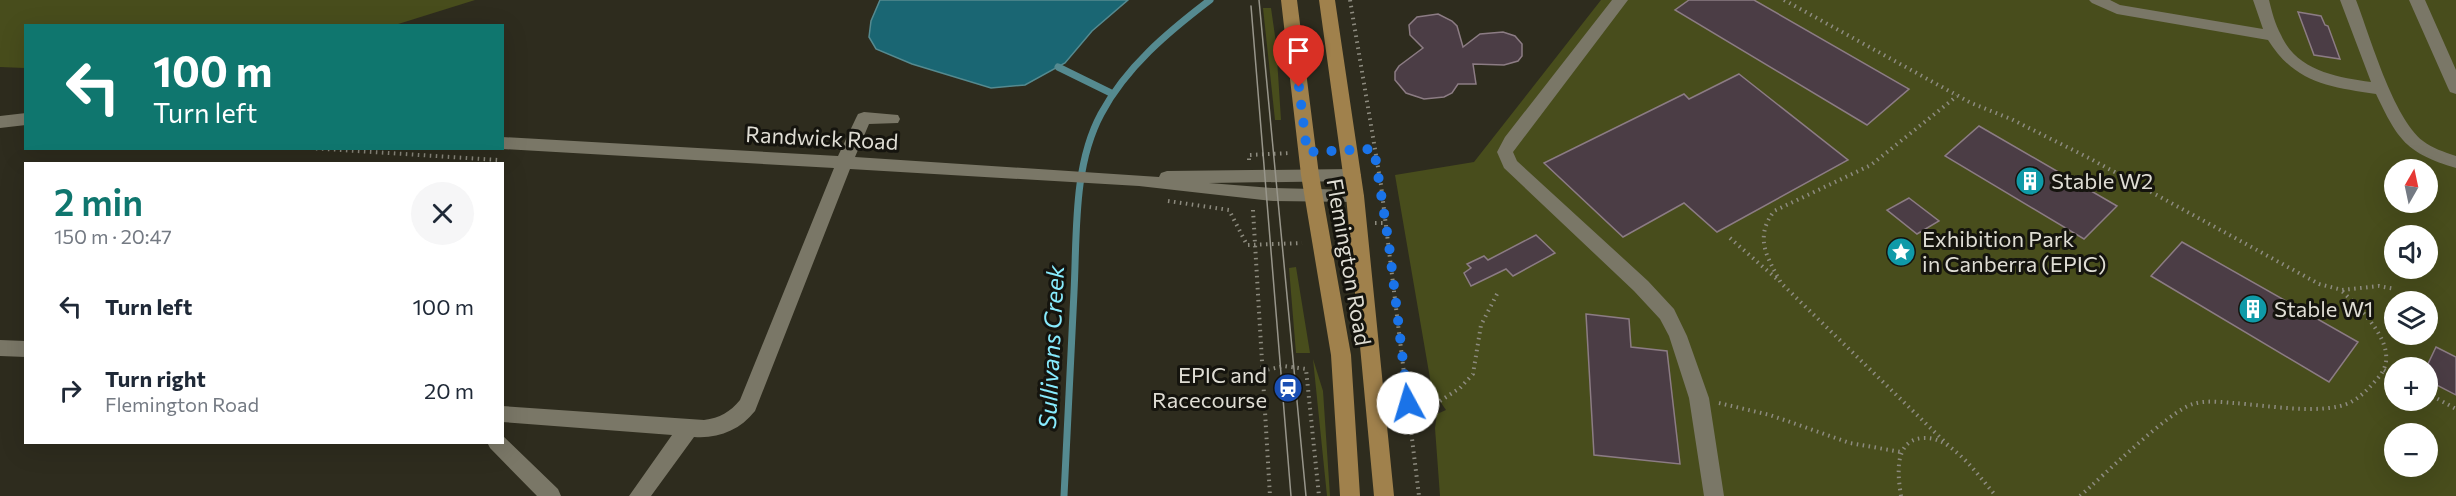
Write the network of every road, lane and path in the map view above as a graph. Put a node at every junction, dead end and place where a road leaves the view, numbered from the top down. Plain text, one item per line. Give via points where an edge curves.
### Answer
1 (1289, 0) edge
2 (1327, 0) edge
3 (1350, 0) edge
4 (1620, 0) edge
5 (1784, 0) edge
6 (2097, 0) edge
7 (2261, 0) edge
8 (2348, 0) edge
9 (2417, 0) edge
10 (2273, 36) junction
11 (2456, 88) edge
12 (2382, 89) junction
13 (1957, 96) junction
14 (24, 119) edge
15 (892, 119) dead end
16 (0, 122) edge
17 (504, 143) edge
18 (1374, 149) junction
19 (1348, 151) junction
20 (1307, 152) junction
21 (844, 162) junction
22 (2456, 162) edge
23 (1352, 175) junction
24 (1310, 176) junction
25 (1251, 184) junction
26 (1355, 196) junction
27 (1314, 198) junction
28 (1730, 238) dead end
29 (1781, 283) junction
30 (2395, 289) dead end
31 (2342, 290) junction
32 (1497, 294) dead end
33 (0, 348) edge
34 (24, 349) edge
35 (2387, 357) edge
36 (2384, 370) edge
37 (1262, 371) junction
38 (1699, 398) junction
39 (2438, 399) edge
40 (1440, 400) dead end
41 (2456, 409) edge
42 (504, 414) edge
43 (689, 428) junction
44 (499, 444) edge
45 (1948, 445) junction
46 (1900, 452) junction
47 (551, 496) edge
48 (639, 496) edge
49 (1270, 496) edge
50 (1319, 496) edge
51 (1350, 496) edge
52 (1384, 496) edge
53 (1419, 496) edge
54 (1714, 496) edge
55 (1901, 496) edge
56 (1996, 496) edge
57 (2080, 496) edge

1 - 20 main road, Flemington Road
2 - 19 main road, Flemington Road
3 - 18 path
4 - 38 street via 1505,152 1510,164 1667,314
5 - 13 path
6 - 10 street via 2117,9
7 - 10 street
8 - 12 street
9 - 11 street
10 - 12 street via 2294,65 2315,76
12 - 22 street via 2411,142
13 - 29 path via 1871,165 1774,211 1765,221 1763,235 1765,254
13 - 31 path via 2089,158 2319,284
14 - 16 street
15 - 21 street via 864,118
17 - 21 street, Randwick Road
18 - 19 path
18 - 53 path via 1401,333
19 - 23 main road, Flemington Road
20 - 24 main road, Flemington Road
20 - 25 path via 1249,154
21 - 25 street, Randwick Road via 1139,180 1191,188
21 - 43 street via 748,405 721,426
23 - 24 street, Randwick Road
23 - 26 main road, Flemington Road
24 - 25 street, Randwick Road
24 - 27 main road, Flemington Road
25 - 27 street, Randwick Road
25 - 37 path
26 - 27 street, Randwick Road
26 - 52 main road, Flemington Road
27 - 51 main road, Flemington Road via 1341,355
28 - 29 path
29 - 45 path
30 - 31 path via 2379,286
31 - 35 path via 2375,330
32 - 40 path via 1484,314 1471,377 1462,388
33 - 34 street
36 - 57 path via 2361,397 2342,407 2192,404 2171,417
37 - 49 path
37 - 50 path via 1280,365 1306,369
38 - 46 path via 1770,415 1850,443
38 - 54 street
39 - 41 path
42 - 43 street
43 - 48 street
44 - 47 street
45 - 46 path via 1933,438 1917,438
45 - 56 path
46 - 55 path

